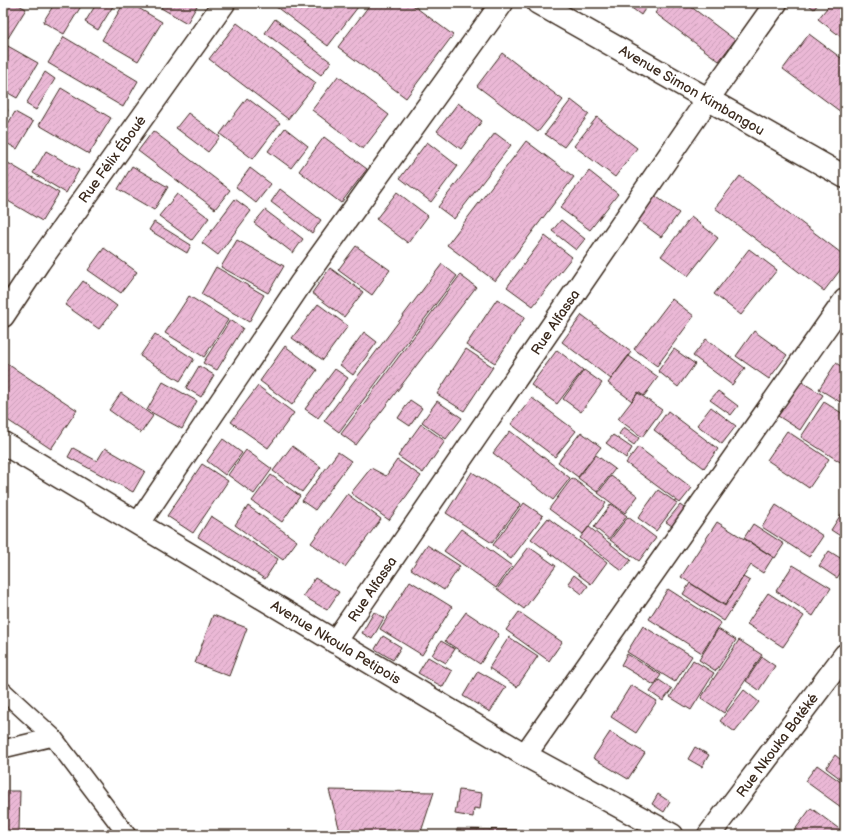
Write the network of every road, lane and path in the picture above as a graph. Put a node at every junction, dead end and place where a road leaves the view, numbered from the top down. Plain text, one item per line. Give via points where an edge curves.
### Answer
1 (224, 3) edge
2 (502, 3) edge
3 (538, 3) edge
4 (776, 3) edge
5 (708, 99) junction
6 (845, 178) edge
7 (845, 300) edge
8 (3, 316) edge
9 (3, 444) edge
10 (139, 523) junction
11 (335, 642) junction
12 (845, 655) edge
13 (3, 691) edge
14 (53, 736) junction
15 (3, 749) edge
16 (525, 755) junction
17 (127, 835) edge
18 (672, 835) edge
19 (709, 835) edge

1 - 8 street, Rue Félix Éboué via 38,262
2 - 10 street via 302,283
3 - 5 street, Avenue Simon Kimbangou
4 - 5 street, Rue Alfassa
5 - 6 street, Avenue Simon Kimbangou
5 - 11 street, Rue Alfassa
7 - 16 street
9 - 10 street, Avenue Nkoula Petipois
10 - 11 street, Avenue Nkoula Petipois
11 - 16 street, Avenue Nkoula Petipois
12 - 19 street, Rue Nkouka Batéké
13 - 14 lane
14 - 15 lane
14 - 17 lane
16 - 18 street, Avenue Nkoula Petipois

